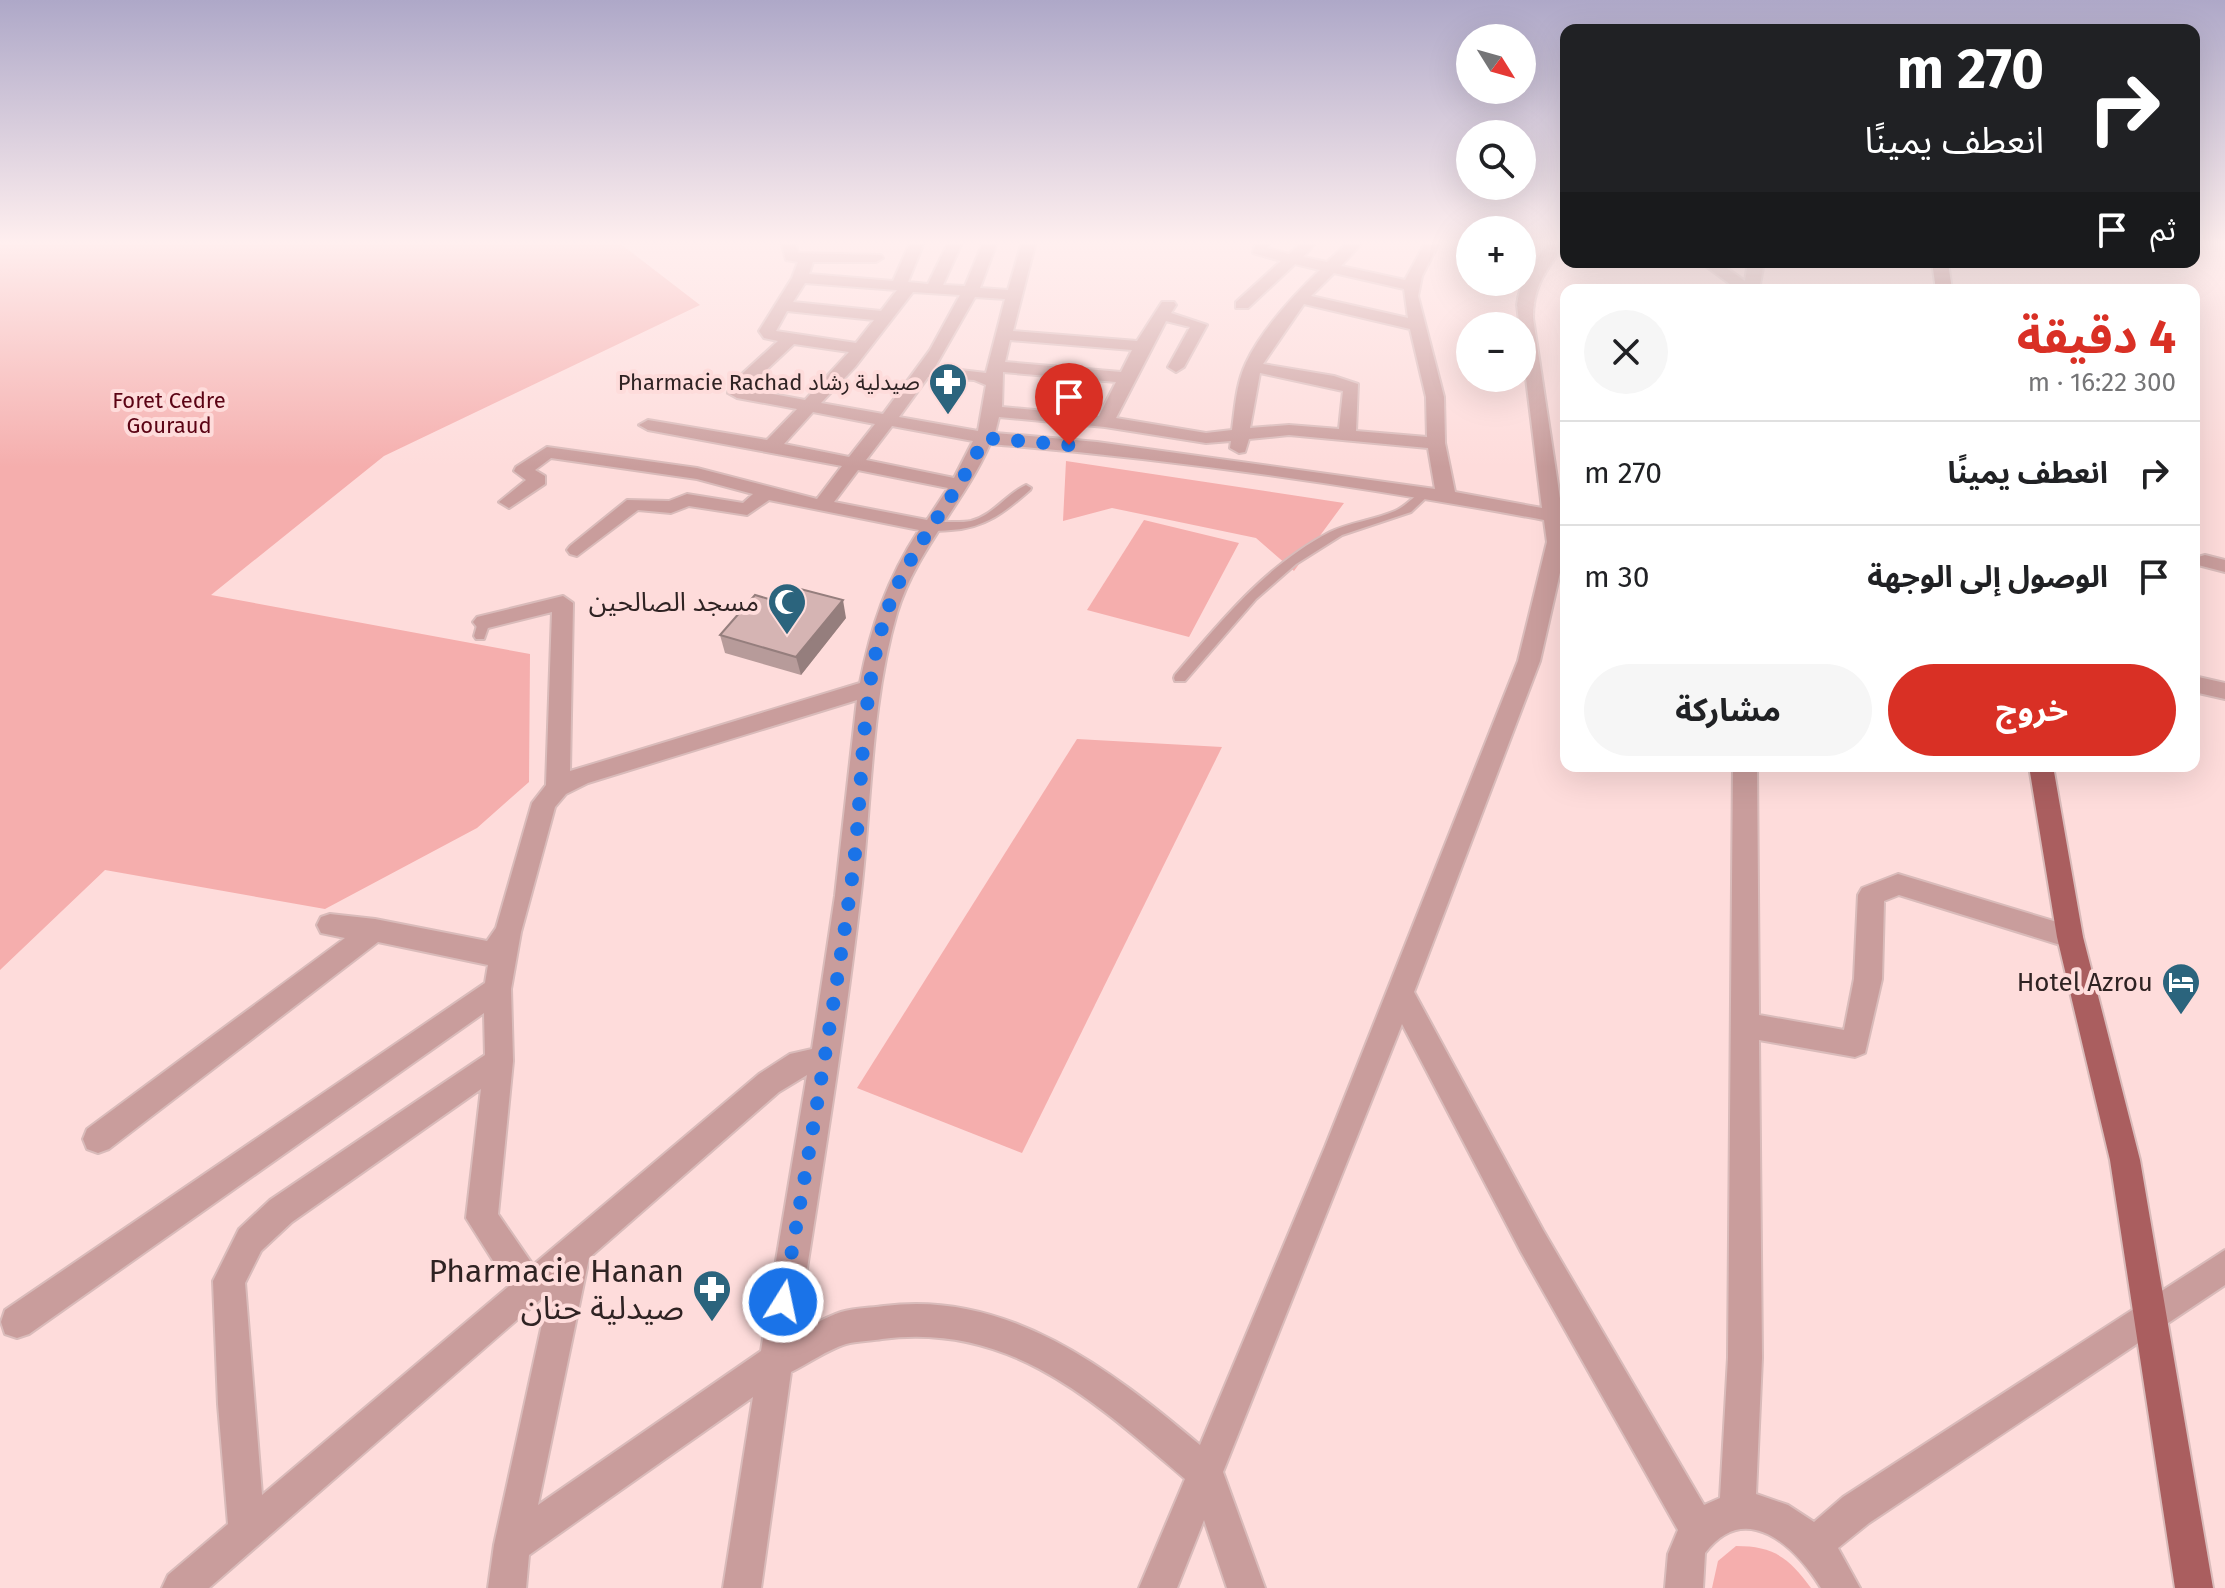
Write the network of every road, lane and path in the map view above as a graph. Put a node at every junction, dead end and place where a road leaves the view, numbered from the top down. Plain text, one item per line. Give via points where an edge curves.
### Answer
1 (776, 319) edge
2 (847, 319) edge
3 (883, 319) edge
4 (955, 319) edge
5 (1008, 319) edge
6 (1159, 319) edge
7 (1186, 319) edge
8 (1286, 319) edge
9 (1390, 319) edge
10 (1414, 319) edge
11 (1527, 319) edge
12 (1415, 325) junction
13 (1005, 335) junction
14 (790, 339) junction
15 (829, 344) junction
16 (1142, 346) junction
17 (860, 348) junction
18 (1176, 367) dead end
19 (1253, 367) junction
20 (922, 371) junction
21 (996, 374) junction
22 (1125, 378) junction
23 (808, 407) junction
24 (992, 411) junction
25 (886, 420) junction
26 (1105, 422) junction
27 (648, 425) dead end
28 (1241, 434) junction
29 (1347, 435) junction
30 (984, 438) junction
31 (1436, 443) junction
32 (772, 446) junction
33 (855, 462) junction
34 (1237, 467) junction
35 (960, 485) junction
36 (1026, 488) dead end
37 (767, 492) junction
38 (1425, 493) junction
39 (1446, 496) junction
40 (509, 502) dead end
41 (821, 506) junction
42 (1559, 517) edge
43 (932, 527) junction
44 (577, 550) dead end
45 (482, 629) dead end
46 (1180, 678) dead end
47 (2200, 685) edge
48 (870, 688) junction
49 (2225, 691) edge
50 (1745, 772) edge
51 (2042, 772) edge
52 (558, 788) junction
53 (330, 925) dead end
54 (375, 930) junction
55 (508, 932) junction
56 (2070, 937) junction
57 (497, 989) junction
58 (1400, 993) junction
59 (1743, 1025) junction
60 (499, 1061) junction
61 (825, 1061) junction
62 (98, 1139) dead end
63 (574, 1252) junction
64 (2225, 1266) edge
65 (530, 1289) junction
66 (2150, 1312) junction
67 (17, 1322) dead end
68 (773, 1363) junction
69 (1206, 1473) junction
70 (1737, 1511) junction
71 (1698, 1529) junction
72 (247, 1530) junction
73 (512, 1545) junction
74 (1813, 1546) junction
75 (181, 1588) edge
76 (507, 1588) edge
77 (742, 1588) edge
78 (1158, 1588) edge
79 (1246, 1588) edge
80 (1684, 1588) edge
81 (1841, 1588) edge
82 (2194, 1588) edge

1 - 14 street via 767,334
2 - 15 street
3 - 17 street
4 - 20 street
5 - 13 street
6 - 16 street
7 - 18 street via 1199,325
8 - 19 street
9 - 12 street
10 - 12 street
11 - 42 street
12 - 31 street via 1435,397
13 - 16 street
13 - 21 street
14 - 15 street
14 - 23 street via 735,391
15 - 17 street
16 - 22 street
17 - 23 street
19 - 28 street
19 - 29 street via 1352,388
20 - 21 street
20 - 25 street
21 - 22 street
21 - 24 street
22 - 26 street
23 - 25 street
23 - 32 street
24 - 26 street
24 - 30 street
25 - 30 street
25 - 33 street
26 - 28 street via 1206,438
27 - 32 street
28 - 29 street via 1289,430
28 - 34 street
29 - 31 street
30 - 34 street
30 - 35 street
31 - 39 street
32 - 33 street
33 - 35 street
33 - 41 street
34 - 38 street
35 - 43 street
36 - 43 lane via 989,521
37 - 40 street via 547,452 523,471 538,480
37 - 41 street
37 - 44 street via 747,509 687,500 671,507 634,504
38 - 39 street
38 - 46 lane via 1413,510 1338,533 1261,584
39 - 42 street
41 - 43 street
42 - 58 street via 1555,566 1529,661
43 - 48 street via 888,609
45 - 52 street via 563,603
47 - 49 street
48 - 52 street
48 - 61 street via 853,867
50 - 59 street
51 - 56 main road
52 - 55 street via 544,803
53 - 54 street
54 - 55 street via 485,955
54 - 62 street
55 - 57 street
56 - 59 street via 1898,884 1871,895 1868,979 1855,1044
56 - 66 main road via 2125,1160
57 - 60 street
57 - 67 street
58 - 69 street
58 - 71 street via 1532,1241
59 - 70 street via 1745,1358
60 - 65 street via 482,1218
60 - 72 street via 281,1211 250,1240 229,1281
61 - 63 street via 800,1063 769,1083
61 - 68 street
63 - 65 street
63 - 73 street
64 - 66 street
65 - 72 street
66 - 74 street via 1856,1510
66 - 82 main road
68 - 69 street via 843,1328 919,1318 995,1330 1054,1358 1121,1401
68 - 73 street
68 - 77 street
69 - 78 street
69 - 79 street
70 - 71 street via 1715,1516
70 - 74 street via 1763,1514
71 - 80 street via 1686,1550
72 - 75 street
73 - 76 street
74 - 81 street

